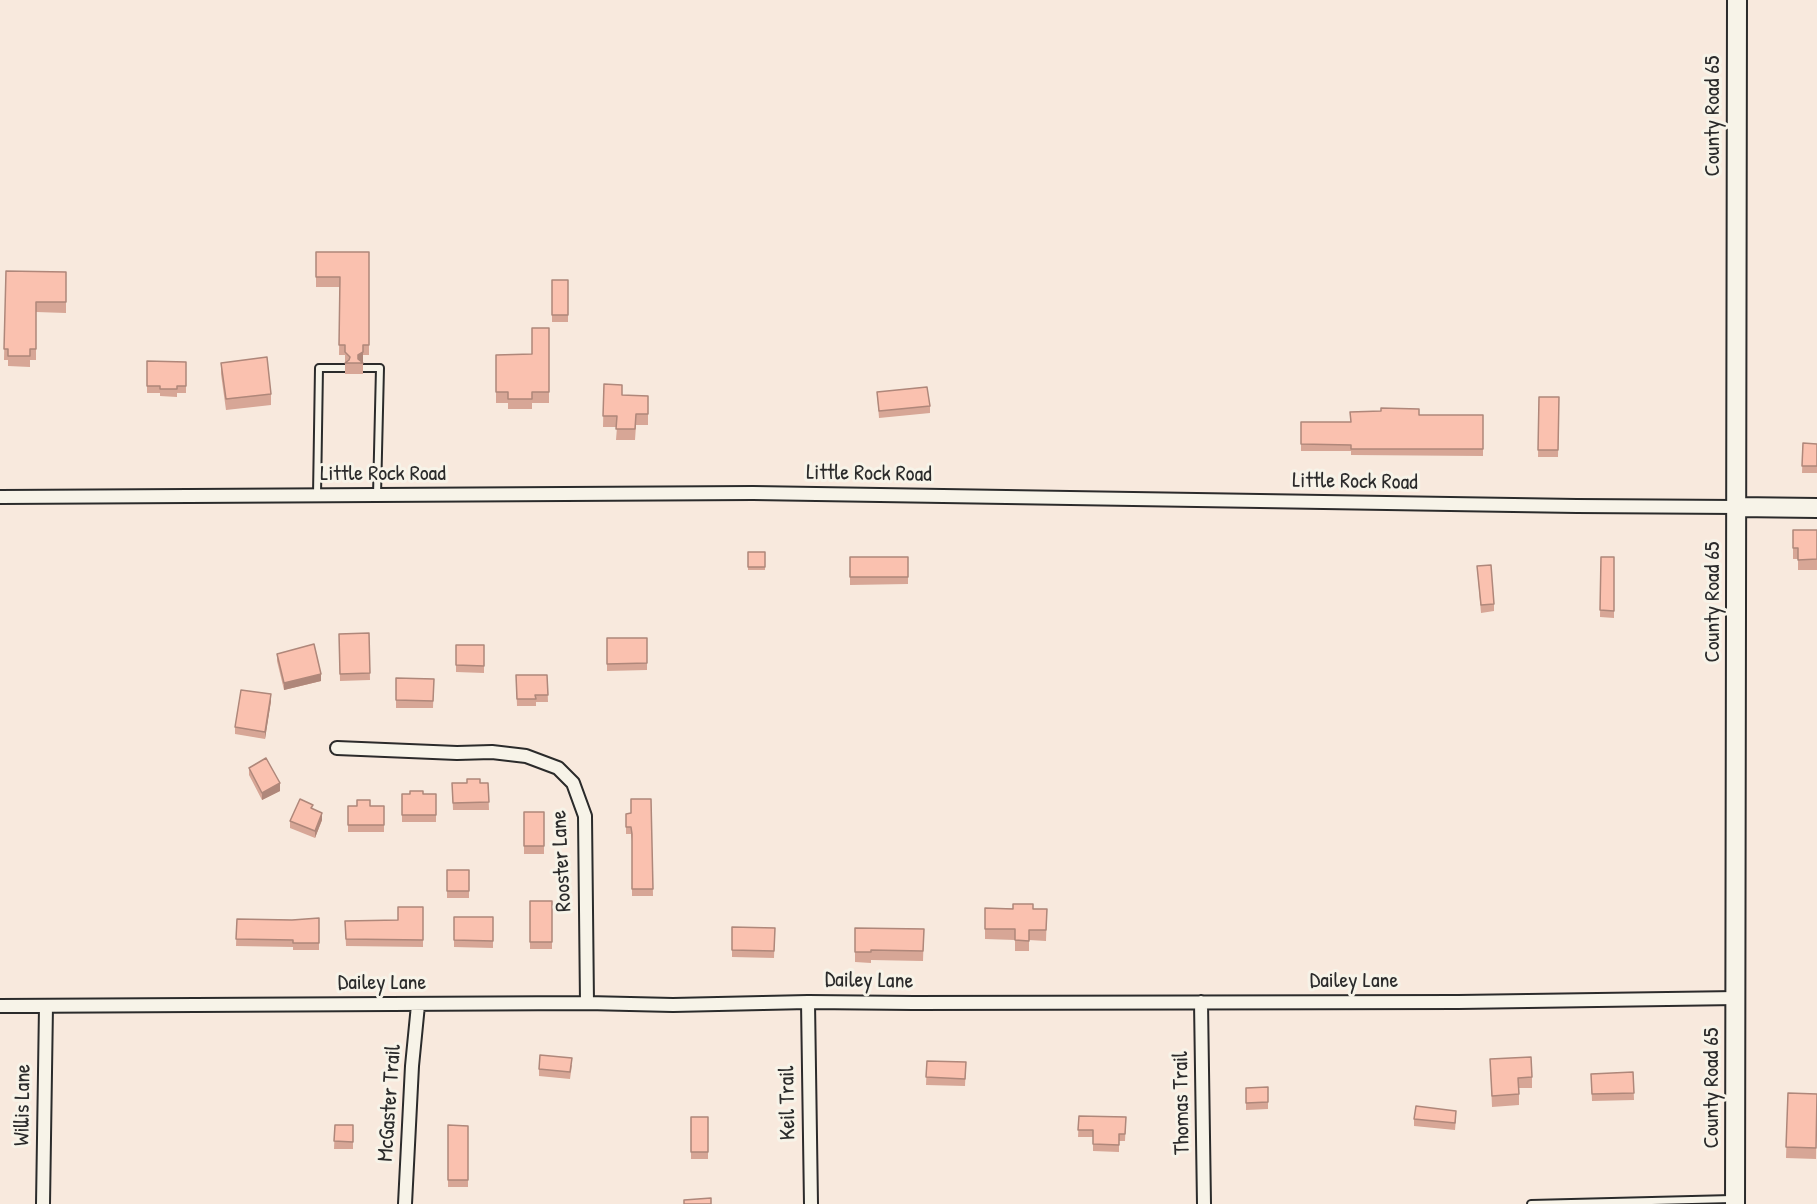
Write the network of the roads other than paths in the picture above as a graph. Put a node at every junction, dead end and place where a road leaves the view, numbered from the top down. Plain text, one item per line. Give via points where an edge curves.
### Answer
1 (1737, 0) edge
2 (345, 368) edge
3 (363, 368) edge
4 (317, 495) junction
5 (377, 495) junction
6 (0, 497) edge
7 (1737, 507) junction
8 (1817, 508) edge
9 (337, 748) dead end
10 (1737, 998) junction
11 (808, 1002) junction
12 (1201, 1002) junction
13 (587, 1003) junction
14 (418, 1005) junction
15 (0, 1006) edge
16 (45, 1006) junction
17 (1735, 1201) edge
18 (43, 1204) edge
19 (405, 1204) edge
20 (811, 1204) edge
21 (1204, 1204) edge
22 (1531, 1204) edge

1 - 7 street, County Road 65
2 - 4 lane via 319,368
3 - 5 lane via 380,368
4 - 5 street, Little Rock Road
4 - 6 street, Little Rock Road
5 - 7 street, Little Rock Road via 788,494
7 - 8 street
7 - 10 street, County Road 65
9 - 13 street, Rooster Lane via 526,756 558,768 573,783 585,816
10 - 12 street, Dailey Lane
10 - 17 street, County Road 65
11 - 12 street, Dailey Lane
11 - 13 street, Dailey Lane
11 - 20 street, Keil Trail
12 - 21 street, Thomas Trail
13 - 14 street, Dailey Lane
14 - 16 street, Dailey Lane
14 - 19 street, McGaster Trail
15 - 16 street, Dailey Lane
16 - 18 street, Willis Lane
17 - 22 lane

